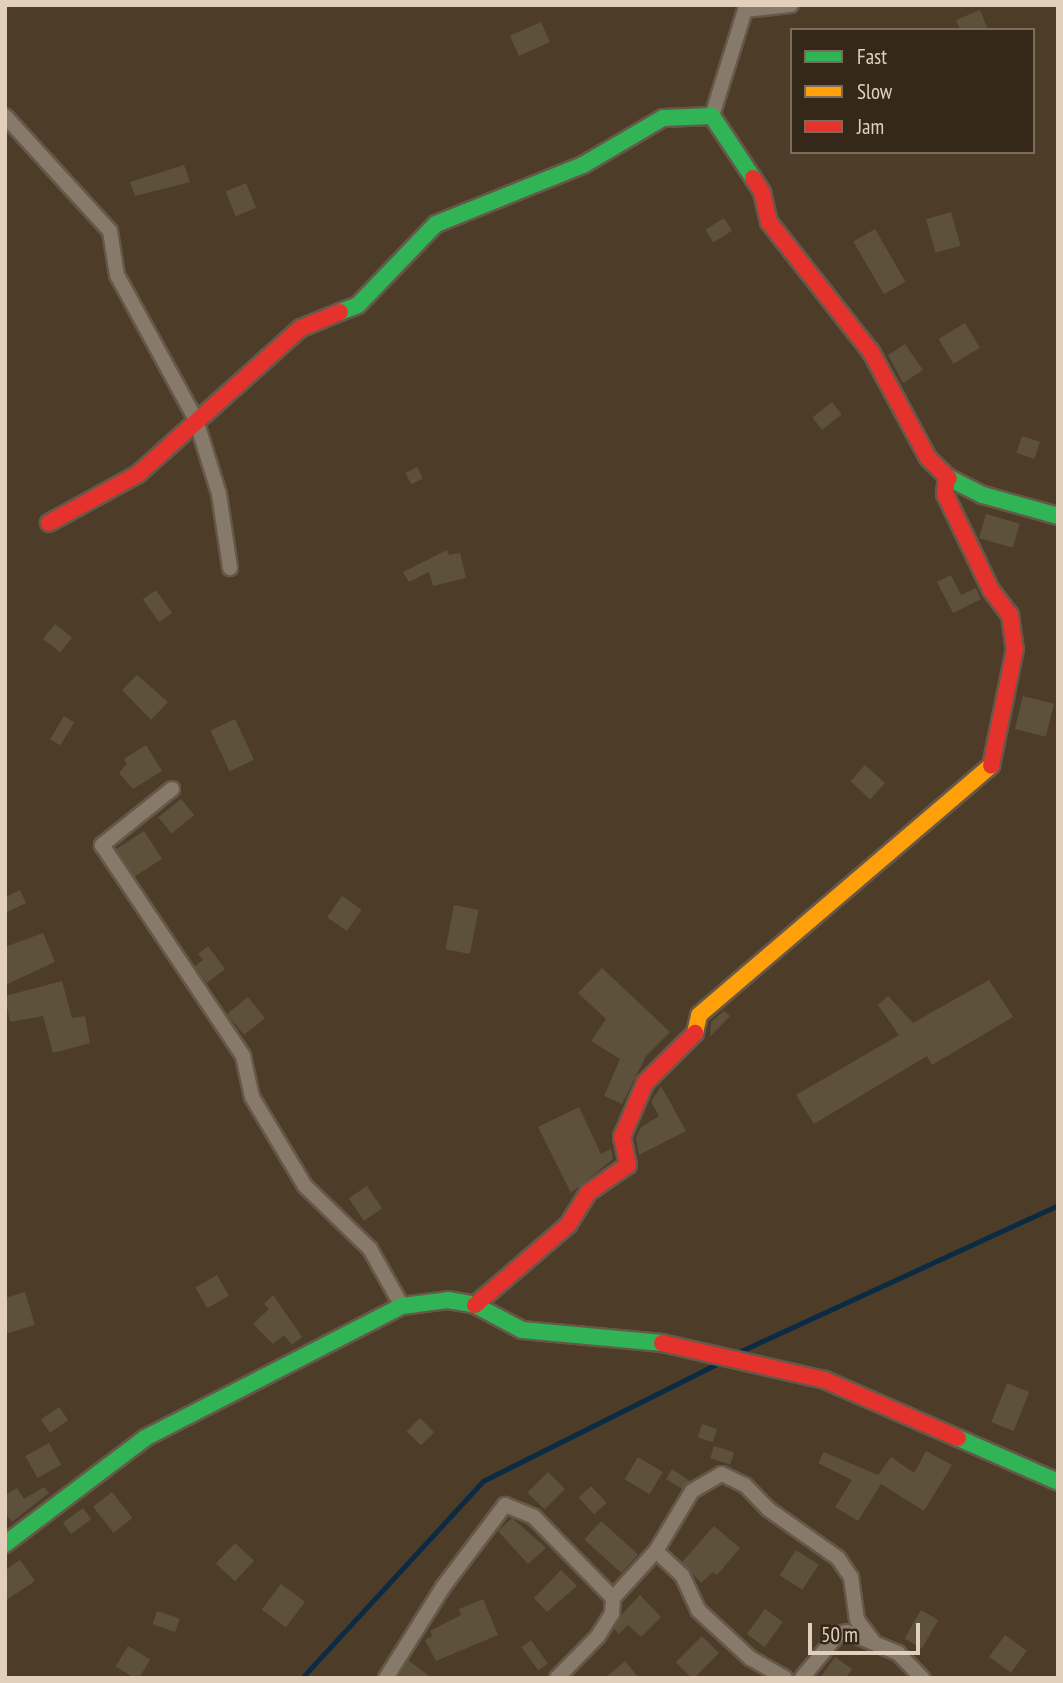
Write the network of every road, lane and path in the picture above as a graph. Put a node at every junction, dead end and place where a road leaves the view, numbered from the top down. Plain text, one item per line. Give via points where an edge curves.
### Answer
1 (790, 5) edge
2 (5, 116) edge
3 (712, 116) junction
4 (196, 420) junction
5 (947, 477) junction
6 (1058, 516) edge
7 (49, 523) dead end
8 (230, 568) dead end
9 (173, 789) dead end
10 (475, 1305) junction
11 (402, 1306) junction
12 (1058, 1482) edge
13 (5, 1544) edge
14 (656, 1551) junction
15 (613, 1598) junction
16 (873, 1641) junction
17 (386, 1678) edge
18 (557, 1678) edge
19 (785, 1678) edge
20 (802, 1678) edge
21 (922, 1678) edge

1 - 3 street via 745,10
2 - 4 street via 110,231 117,275
3 - 4 street via 663,118 583,165 436,223 358,305 301,328
3 - 5 street via 762,192 769,222 871,352 909,428
4 - 7 street via 138,474
4 - 8 street via 219,494
5 - 6 street via 992,498
5 - 10 street via 945,494 991,590 1010,615 1015,649 990,769 699,1015 693,1040 646,1083 622,1137 628,1165 589,1192 568,1225
9 - 11 street via 102,845 243,1056 252,1097 305,1186 370,1249
10 - 11 street via 448,1300
10 - 12 street via 522,1330 680,1345 825,1381
11 - 13 street via 145,1438
14 - 15 street
14 - 16 street via 692,1491 722,1474 745,1485 768,1508 838,1558 851,1577 856,1620
14 - 19 street via 682,1575 698,1609 750,1658
15 - 17 street via 534,1517 505,1505 443,1587
15 - 18 street via 612,1614 598,1636
16 - 20 street via 847,1632 838,1634
16 - 21 street via 898,1653

